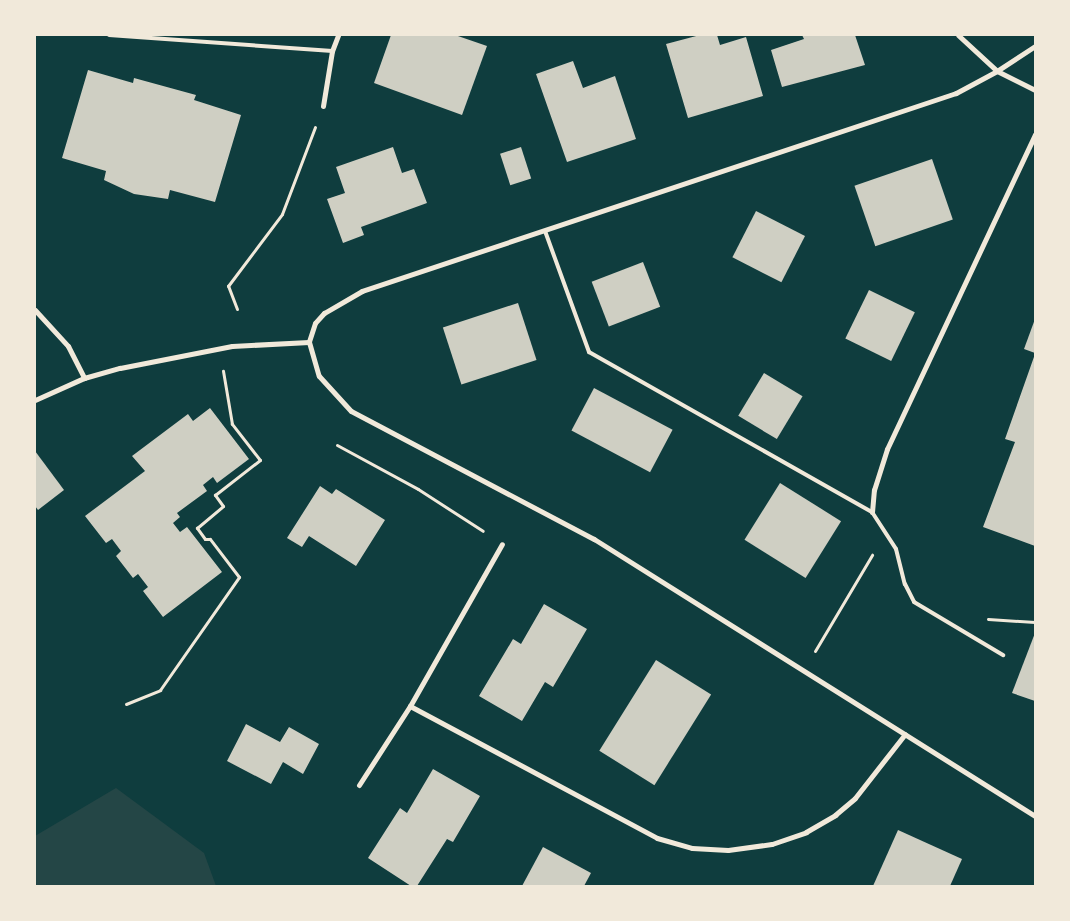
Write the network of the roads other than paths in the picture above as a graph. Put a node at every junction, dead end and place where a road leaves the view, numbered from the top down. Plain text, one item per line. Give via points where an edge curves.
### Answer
1 (109, 35) edge
2 (338, 35) edge
3 (958, 35) edge
4 (1035, 46) edge
5 (332, 51) junction
6 (997, 72) junction
7 (1035, 90) edge
8 (324, 106) road end
9 (1035, 134) edge
10 (545, 231) junction
11 (35, 310) edge
12 (309, 342) junction
13 (84, 378) junction
14 (35, 400) edge
15 (872, 512) junction
16 (502, 544) road end
17 (1003, 655) dead end
18 (410, 706) junction
19 (905, 734) junction
20 (359, 785) dead end
21 (1035, 816) edge

1 - 5 lane
2 - 5 street
3 - 6 street
4 - 6 street
5 - 8 street
6 - 7 street
6 - 10 street via 956,93
9 - 15 street via 886,449 874,490
10 - 12 street via 362,291 324,314 315,323
10 - 15 lane via 589,352
11 - 13 street via 68,346
12 - 13 street via 232,346
12 - 19 street via 319,376 351,411 594,539
13 - 14 street
15 - 17 lane via 896,548 905,584 914,602
16 - 18 street
18 - 19 street via 623,822 657,838 692,848 728,850 772,844 806,832 855,798
18 - 20 street
19 - 21 street

